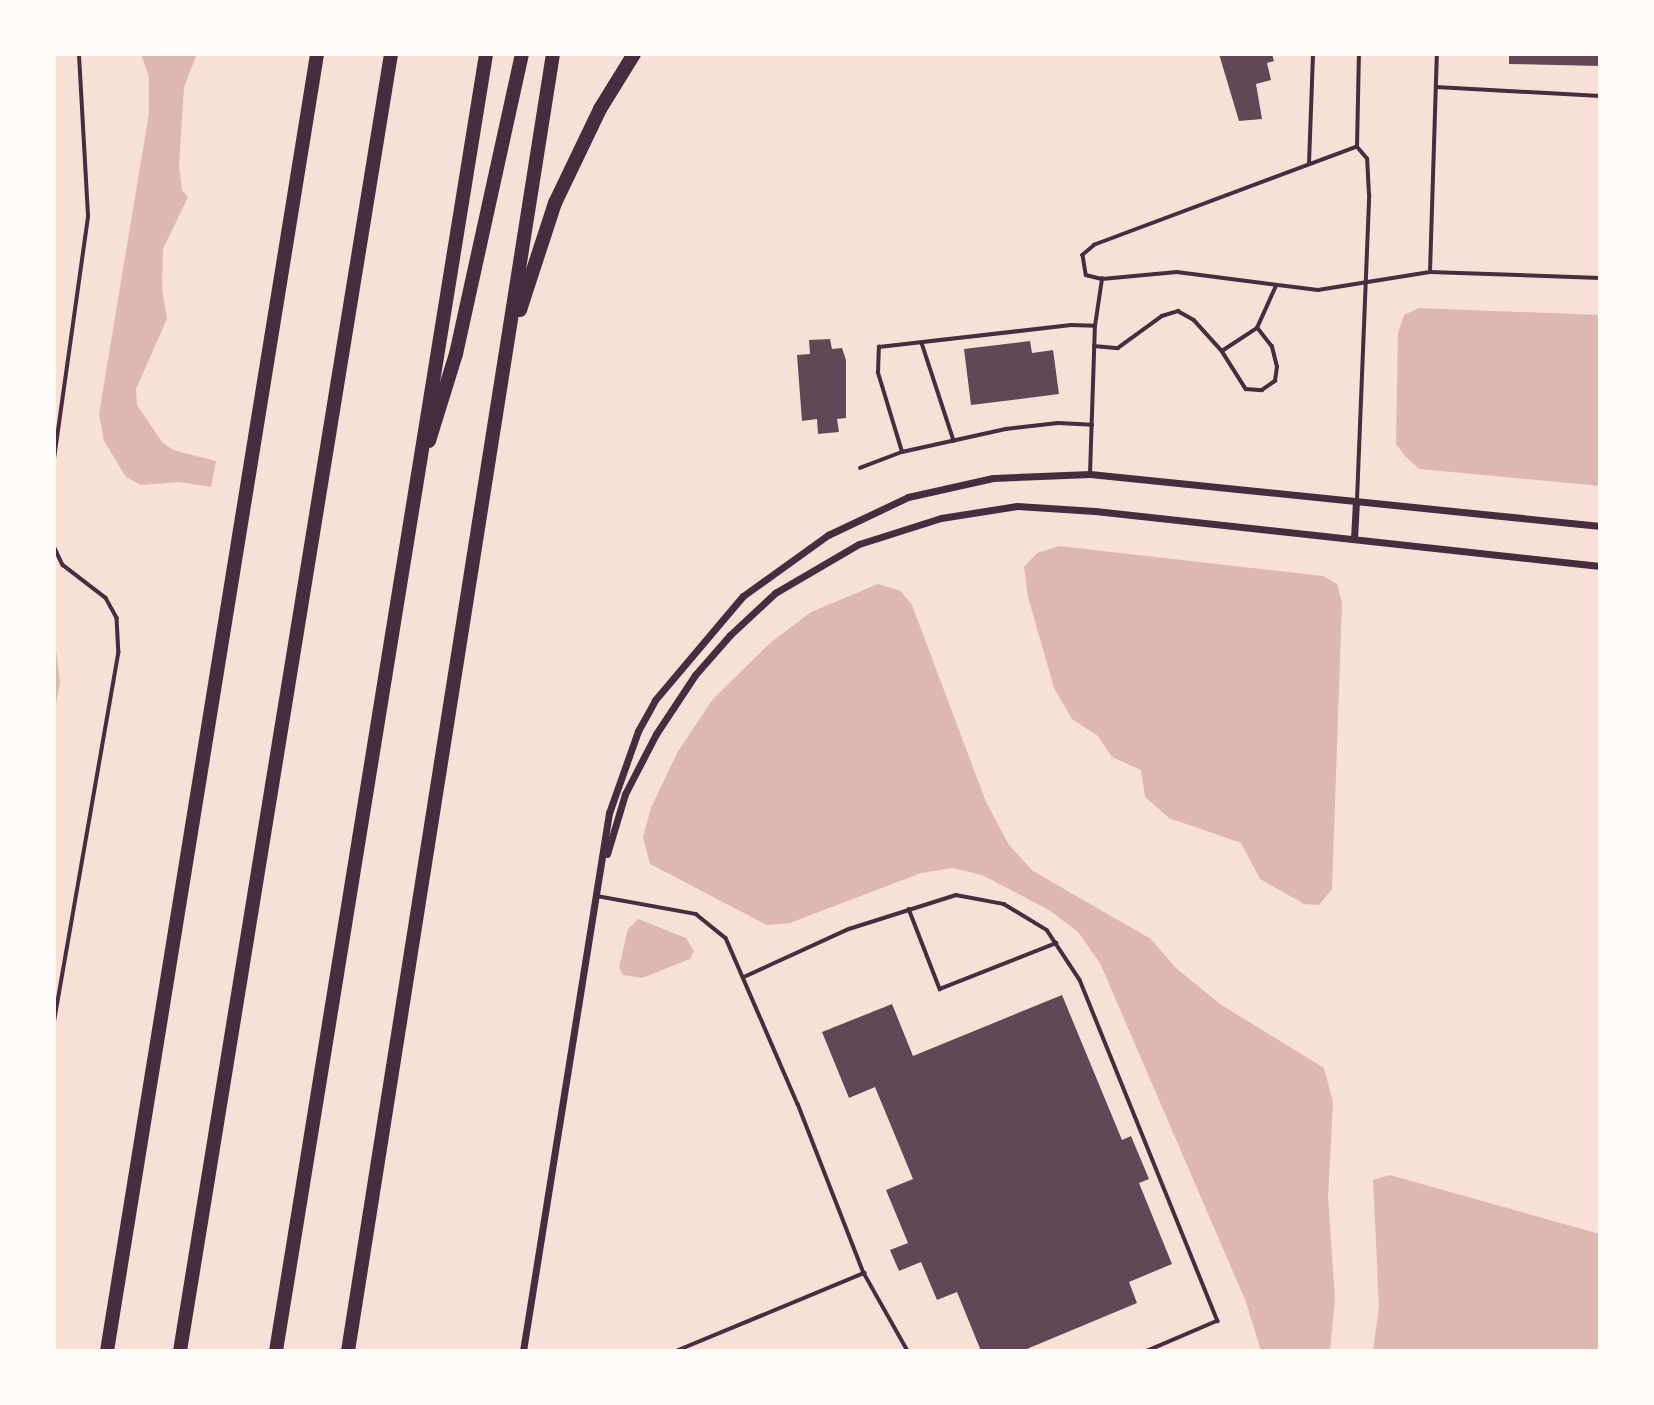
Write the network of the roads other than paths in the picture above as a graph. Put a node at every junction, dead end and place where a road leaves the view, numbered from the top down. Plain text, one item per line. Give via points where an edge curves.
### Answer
1 (79, 54) edge
2 (317, 54) edge
3 (391, 54) edge
4 (486, 54) edge
5 (522, 54) edge
6 (553, 54) edge
7 (634, 54) edge
8 (1313, 54) edge
9 (1359, 54) edge
10 (1437, 54) edge
11 (1436, 87) junction
12 (1600, 96) edge
13 (1357, 147) junction
14 (1309, 165) junction
15 (1430, 272) junction
16 (1600, 278) edge
17 (1102, 279) junction
18 (1365, 283) junction
19 (1276, 286) junction
20 (1095, 326) junction
21 (1257, 328) junction
22 (922, 342) junction
23 (1094, 346) junction
24 (1222, 351) junction
25 (508, 352) junction
26 (1091, 425) junction
27 (954, 441) junction
28 (902, 452) junction
29 (54, 459) edge
30 (860, 468) dead end
31 (418, 471) junction
32 (1090, 474) junction
33 (1356, 502) junction
34 (1600, 526) edge
35 (1354, 539) junction
36 (54, 546) edge
37 (1600, 566) edge
38 (599, 878) junction
39 (595, 896) junction
40 (909, 909) junction
41 (1056, 943) junction
42 (744, 977) junction
43 (54, 1023) edge
44 (864, 1273) junction
45 (1151, 1350) edge
46 (107, 1351) edge
47 (180, 1351) edge
48 (276, 1351) edge
49 (348, 1351) edge
50 (523, 1351) edge
51 (676, 1351) edge
52 (908, 1351) edge

1 - 29 lane via 88,216
2 - 46 highway
3 - 47 highway
4 - 31 highway
5 - 31 highway via 456,354
6 - 25 highway
7 - 25 highway via 600,109 555,203
8 - 14 lane
9 - 13 lane
10 - 11 lane
11 - 12 lane
11 - 15 lane
13 - 14 lane
13 - 18 lane via 1367,159
14 - 17 lane via 1095,245 1083,255 1083,267 1086,275
15 - 16 lane
15 - 18 lane
17 - 19 lane via 1177,272
17 - 20 lane
18 - 19 lane via 1332,289
18 - 33 lane
19 - 21 lane
20 - 22 lane
20 - 23 lane
21 - 24 lane
21 - 24 lane via 1272,347 1277,367 1275,381 1262,390 1246,389
22 - 27 lane
22 - 28 lane via 878,348 875,358
23 - 24 lane via 1118,348 1162,316 1178,311 1194,320
23 - 26 lane
25 - 49 highway
26 - 27 lane via 1045,425
26 - 32 lane
27 - 28 lane
28 - 30 lane
31 - 48 highway
32 - 33 street
32 - 38 street via 993,478 908,497 828,535 743,596 691,653 638,731 609,813
33 - 34 street
33 - 35 street
35 - 37 street
35 - 38 street via 1017,506 941,518 859,544 775,593 695,675 656,734 625,794
36 - 43 lane via 63,565 106,598 117,618 119,652
38 - 39 street
39 - 42 lane via 696,914 726,938
39 - 50 street
40 - 41 lane via 956,895 1004,904 1047,930
40 - 41 lane via 940,989
40 - 42 lane via 849,929
41 - 45 lane via 1080,979 1217,1321
42 - 44 lane
44 - 51 lane
44 - 52 lane

